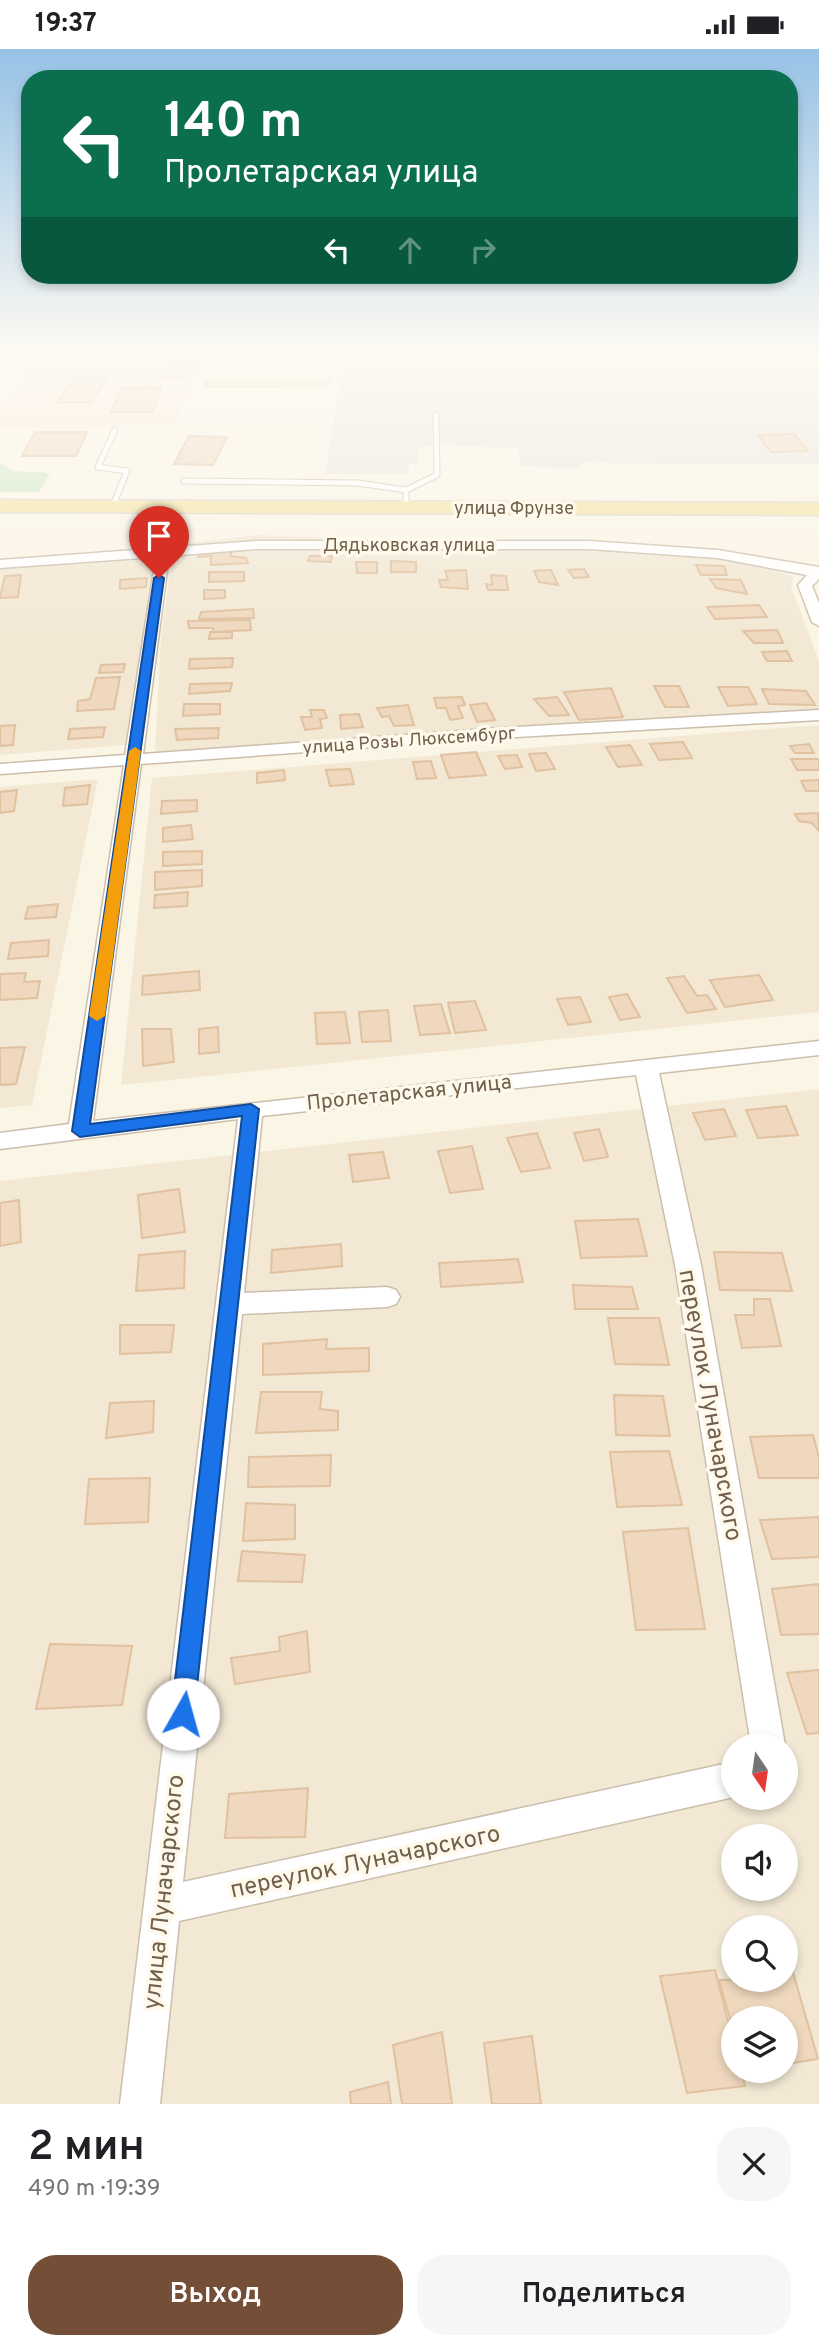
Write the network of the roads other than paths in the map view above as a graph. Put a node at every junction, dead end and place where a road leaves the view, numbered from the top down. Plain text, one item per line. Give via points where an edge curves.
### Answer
1 (106, 449) edge
2 (437, 449) edge
3 (184, 481) dead end
4 (406, 499) junction
5 (0, 506) edge
6 (113, 507) junction
7 (819, 509) edge
8 (163, 552) junction
9 (0, 564) edge
10 (818, 572) edge
11 (819, 622) edge
12 (819, 715) edge
13 (134, 758) junction
14 (0, 769) edge
15 (819, 1048) edge
16 (646, 1067) junction
17 (251, 1109) junction
18 (80, 1131) junction
19 (0, 1141) edge
20 (387, 1297) dead end
21 (229, 1304) junction
22 (766, 1733) edge
23 (721, 1783) edge
24 (161, 1906) junction
25 (140, 2104) edge

1 - 6 lane via 98,467 127,471
2 - 4 lane via 437,475
3 - 4 lane via 358,483
4 - 6 main road, улица Фрунзе
4 - 7 main road, улица Фрунзе
5 - 6 main road, улица Фрунзе
8 - 9 street, Дядьковская улица
8 - 10 street, Дядьковская улица via 257,545 589,545 718,554
8 - 13 street
10 - 11 street via 805,585
12 - 13 street, улица Розы Люксембург
13 - 14 street, улица Розы Люксембург
13 - 18 street
15 - 16 street, Пролетарская улица
16 - 17 street, Пролетарская улица
16 - 22 street, переулок Луначарского via 688,1265
17 - 18 street, Пролетарская улица
17 - 21 street, улица Луначарского
18 - 19 street, Пролетарская улица
20 - 21 street
21 - 24 street, улица Луначарского
23 - 24 street, переулок Луначарского
24 - 25 street, улица Луначарского

